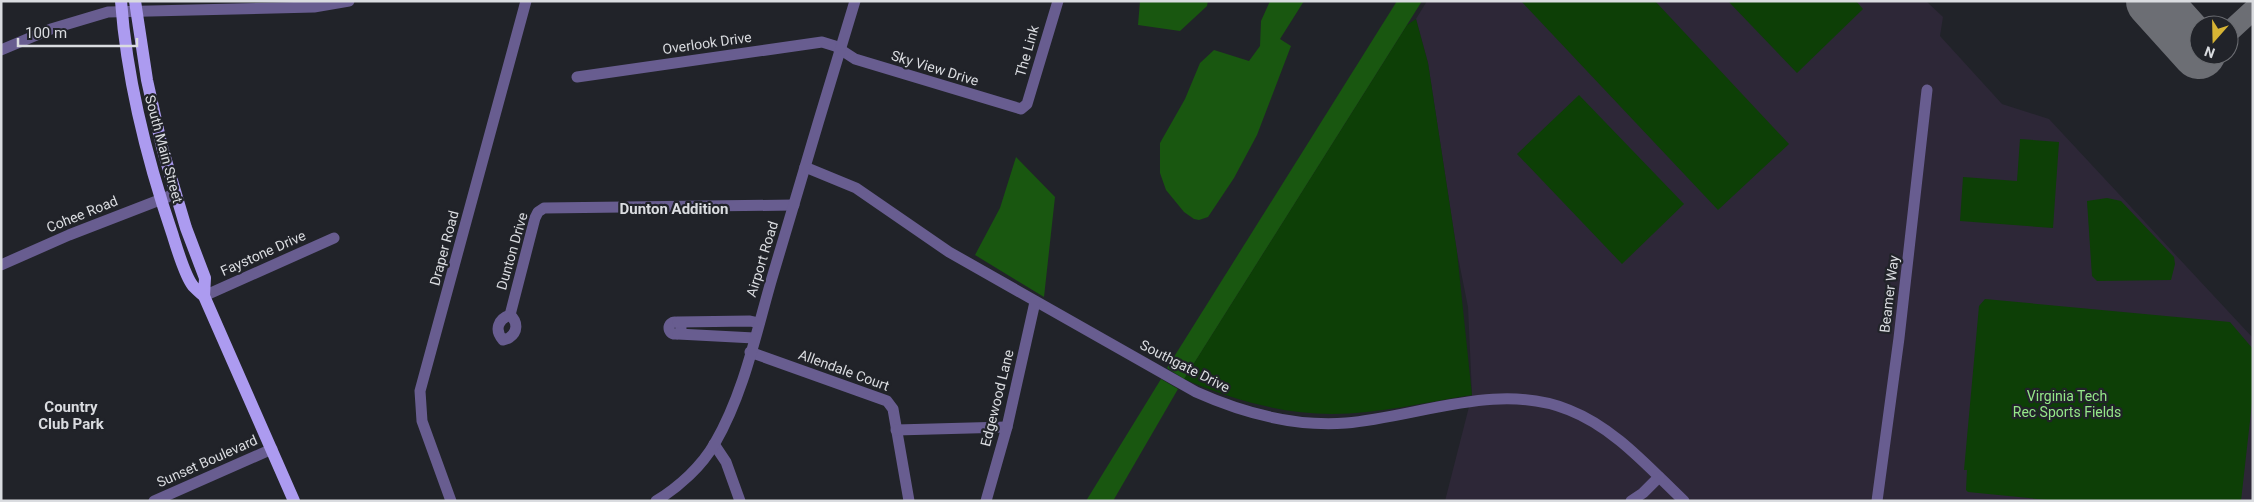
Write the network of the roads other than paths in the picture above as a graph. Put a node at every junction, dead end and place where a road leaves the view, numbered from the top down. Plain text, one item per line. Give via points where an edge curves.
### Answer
1 (349, 1) edge
2 (526, 1) edge
3 (855, 1) edge
4 (1058, 1) edge
5 (122, 7) edge
6 (135, 7) edge
7 (1, 50) edge
8 (840, 50) junction
9 (577, 77) dead end
10 (1927, 90) dead end
11 (1023, 108) joint
12 (805, 167) junction
13 (175, 194) junction
14 (161, 199) junction
15 (794, 205) junction
16 (334, 238) dead end
17 (1, 265) edge
18 (204, 296) junction
19 (1035, 302) junction
20 (510, 315) dead end
21 (759, 323) junction
22 (754, 338) junction
23 (750, 352) junction
24 (1007, 427) junction
25 (896, 430) junction
26 (714, 444) junction
27 (272, 449) junction
28 (1659, 477) junction
29 (154, 501) edge
30 (294, 501) edge
31 (451, 501) edge
32 (656, 501) edge
33 (740, 501) edge
34 (909, 501) edge
35 (986, 501) edge
36 (1632, 501) edge
37 (1684, 501) edge
38 (1877, 501) edge

1 - 6 street via 314,7
2 - 31 street, Draper Road via 420,391 422,421
3 - 8 street, Airport Road
4 - 11 street, The Link via 1027,104
5 - 6 street
5 - 7 street via 51,29
5 - 14 main road, South Main Street via 127,55 141,125
6 - 13 main road, South Main Street via 151,99
8 - 9 street, Overlook Drive via 822,42
8 - 11 street, Sky View Drive via 855,59
8 - 12 street, Airport Road
10 - 38 street, Beamer Way
12 - 15 street, Airport Road
12 - 19 street, Southgate Drive via 866,194 927,238
13 - 14 street, Cohee Road
13 - 18 main road, South Main Street via 205,278
14 - 17 street, Cohee Road
14 - 18 main road, South Main Street via 192,284
15 - 20 street, Dunton Drive via 544,208 535,218
15 - 21 street, Airport Road
16 - 18 street, Faystone Drive
18 - 27 main road, South Main Street
19 - 24 street, Edgewood Lane
19 - 28 street, Southgate Drive via 1196,392 1263,416 1307,423 1344,423 1475,402 1530,400 1570,410 1610,433
21 - 22 street, Airport Road
21 - 22 street via 742,320 673,322 669,328 671,333 678,334
22 - 23 street, Airport Road
23 - 25 street, Allendale Court via 887,400 893,409
23 - 26 street, Airport Road via 729,415
24 - 25 street
24 - 35 street, Edgewood Lane
25 - 34 street, Allendale Court
26 - 32 street, Airport Road via 690,473
26 - 33 street via 726,462
27 - 29 street, Sunset Boulevard
27 - 30 main road, South Main Street
28 - 36 street
28 - 37 street, Southgate Drive

